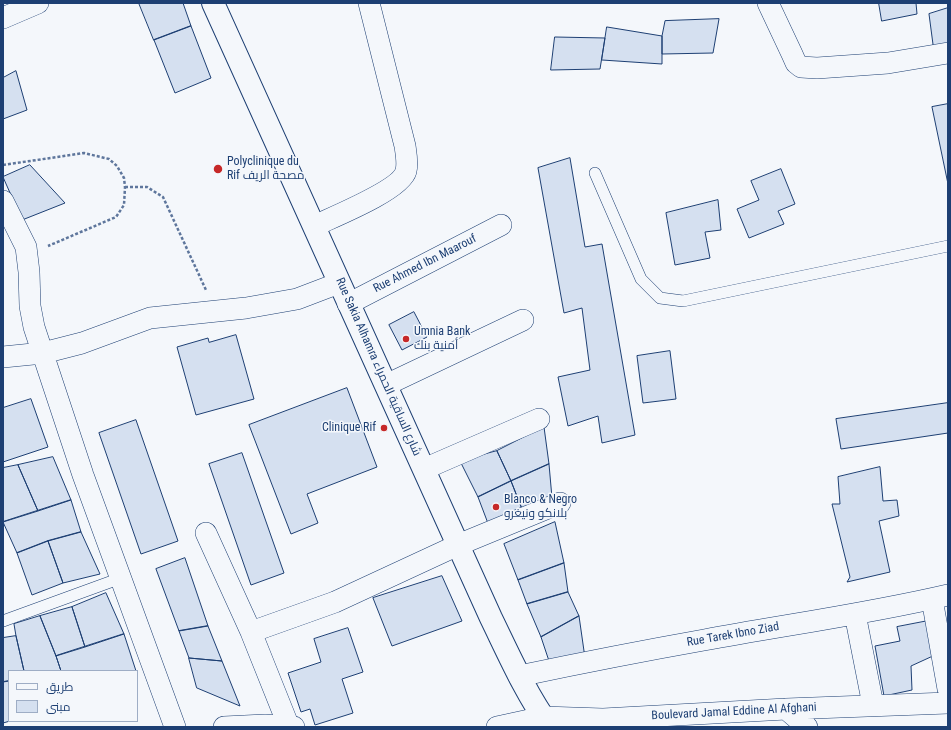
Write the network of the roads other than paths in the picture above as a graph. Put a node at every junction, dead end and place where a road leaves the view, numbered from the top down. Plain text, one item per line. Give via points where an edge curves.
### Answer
1 (38, 3) edge
2 (213, 3) edge
3 (369, 3) edge
4 (768, 3) edge
5 (3, 18) edge
6 (948, 53) edge
7 (595, 173) dead end
8 (3, 201) edge
9 (501, 225) dead end
10 (314, 226) junction
11 (948, 246) edge
12 (339, 283) junction
13 (348, 304) junction
14 (523, 320) dead end
15 (43, 353) junction
16 (3, 357) edge
17 (386, 385) junction
18 (539, 419) dead end
19 (424, 469) junction
20 (560, 503) dead end
21 (206, 533) dead end
22 (458, 545) junction
23 (121, 578) junction
24 (940, 597) edge
25 (855, 614) junction
26 (3, 621) edge
27 (251, 632) junction
28 (519, 676) junction
29 (948, 690) edge
30 (948, 703) edge
31 (874, 706) junction
32 (786, 708) junction
33 (547, 722) edge
34 (265, 726) edge
35 (174, 727) edge
36 (224, 727) edge
37 (289, 727) edge
38 (294, 727) edge
39 (497, 727) edge
40 (807, 727) edge

1 - 5 street
2 - 10 street, Rue Sakia Alhamra شارع الساقية الحمراء
3 - 10 street via 405,146 406,172 397,183 374,198
4 - 6 street via 800,67 888,63
7 - 11 lane via 641,279 660,298 683,301
8 - 15 street via 26,248 30,306
9 - 13 street, Rue Ahmed Ibn Maarouf
10 - 12 street, Rue Sakia Alhamra شارع الساقية الحمراء
12 - 13 street, Rue Sakia Alhamra شارع الساقية الحمراء
12 - 15 street via 297,299 272,304 150,318 82,343
13 - 17 street, Rue Sakia Alhamra شارع الساقية الحمراء
14 - 17 street
15 - 16 street
15 - 23 street via 83,475
17 - 19 street, Rue Sakia Alhamra شارع الساقية الحمراء
18 - 19 street
19 - 22 street, Rue Sakia Alhamra شارع الساقية الحمراء
20 - 22 street
21 - 27 street
22 - 27 street via 335,602
22 - 28 street, Rue Sakia Alhamra شارع الساقية الحمراء
23 - 26 lane
23 - 35 street
24 - 25 street, Rue Tarek Ibno Ziad
24 - 29 street
25 - 28 street, Rue Tarek Ibno Ziad via 626,654
25 - 31 street
27 - 37 street
28 - 33 street, Rue Sakia Alhamra شارع الساقية الحمراء
30 - 31 street, Boulevard Jamal Eddine Al Afghani
31 - 32 street, Boulevard Jamal Eddine Al Afghani
32 - 33 street, Boulevard Jamal Eddine Al Afghani
32 - 40 street
33 - 39 street, Boulevard Jamal Eddine Al Afghani
34 - 36 street
34 - 37 street
37 - 38 street

